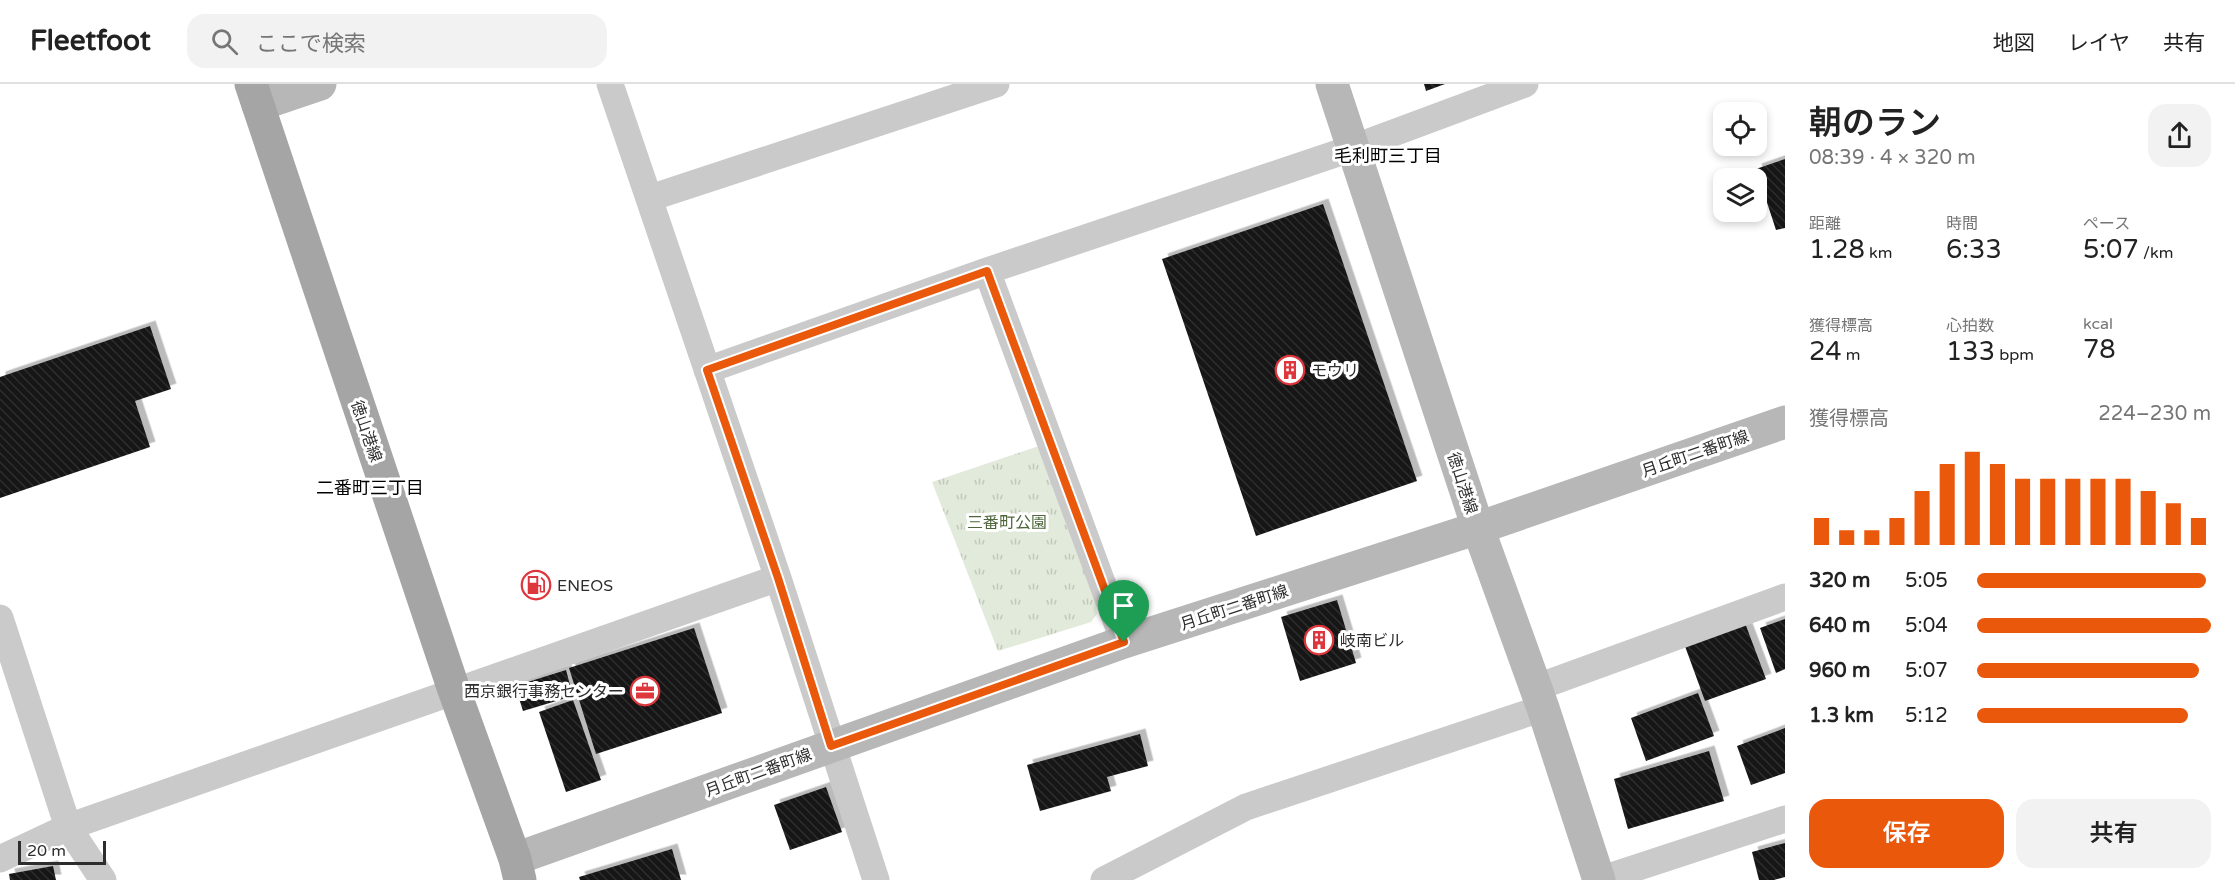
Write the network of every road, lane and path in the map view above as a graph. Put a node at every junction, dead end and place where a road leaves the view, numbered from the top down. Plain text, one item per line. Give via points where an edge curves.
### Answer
1 (320, 84) edge
2 (610, 84) edge
3 (996, 84) edge
4 (1332, 84) edge
5 (1525, 84) edge
6 (254, 95) edge
7 (1353, 148) junction
8 (650, 198) junction
9 (987, 271) junction
10 (707, 370) junction
11 (1785, 422) edge
12 (1478, 528) junction
13 (778, 578) junction
14 (1785, 597) edge
15 (0, 618) edge
16 (1124, 642) junction
17 (454, 690) junction
18 (1539, 698) junction
19 (831, 746) junction
20 (1785, 819) edge
21 (68, 827) junction
22 (0, 859) edge
23 (517, 869) edge
24 (103, 880) edge
25 (876, 880) edge
26 (1104, 880) edge
27 (1599, 880) edge

1 - 6 street
2 - 8 street
3 - 8 street
4 - 7 street, 徳山港線
5 - 7 street
6 - 17 main road, 徳山港線
7 - 9 street
7 - 12 street, 徳山港線
8 - 10 street
9 - 10 street
9 - 16 street
10 - 13 street
11 - 12 street, 月丘町二番町線
12 - 16 street, 月丘町二番町線
12 - 18 street, 徳山港線
13 - 17 street
13 - 19 street
14 - 18 street
15 - 21 street
16 - 19 street, 月丘町二番町線
17 - 21 street
17 - 23 main road, 徳山港線
18 - 26 street via 1246,807
18 - 27 street, 徳山港線
19 - 23 street, 月丘町二番町線
19 - 25 street
20 - 27 street
21 - 22 street
21 - 24 street

